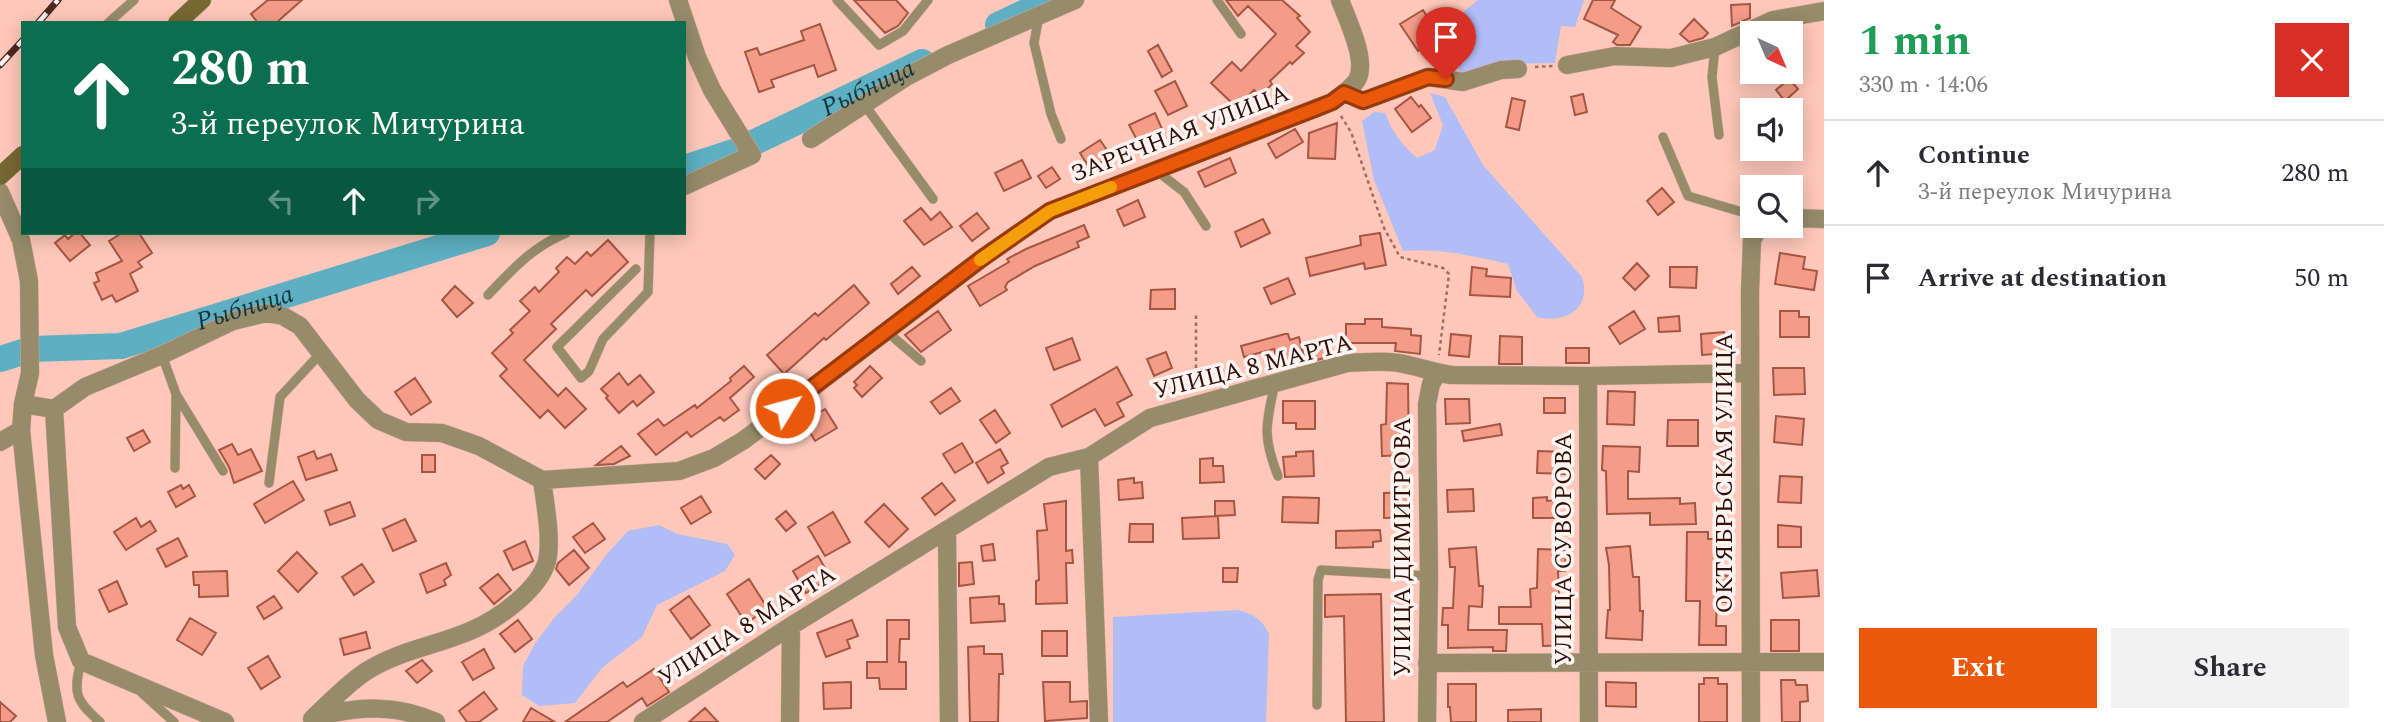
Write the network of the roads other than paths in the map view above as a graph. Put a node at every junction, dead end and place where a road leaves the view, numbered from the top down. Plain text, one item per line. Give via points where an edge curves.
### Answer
1 (134, 0) edge
2 (202, 0) edge
3 (678, 0) edge
4 (837, 0) edge
5 (928, 0) edge
6 (1075, 0) edge
7 (1217, 0) edge
8 (1340, 0) edge
9 (1824, 11) edge
10 (1039, 16) junction
11 (110, 21) edge
12 (179, 21) edge
13 (685, 21) edge
14 (686, 24) edge
15 (1241, 34) dead end
16 (1715, 47) junction
17 (1567, 65) road end
18 (1518, 69) road end
19 (1338, 97) junction
20 (864, 104) junction
21 (1719, 135) dead end
22 (1663, 137) dead end
23 (811, 139) dead end
24 (1061, 139) dead end
25 (21, 157) edge
26 (1157, 171) junction
27 (0, 176) edge
28 (686, 185) edge
29 (0, 192) edge
30 (933, 200) dead end
31 (1740, 212) edge
32 (1803, 218) edge
33 (1824, 219) edge
34 (1206, 226) dead end
35 (561, 235) edge
36 (650, 235) edge
37 (1753, 238) edge
38 (636, 269) dead end
39 (488, 296) dead end
40 (886, 331) junction
41 (320, 354) junction
42 (162, 355) junction
43 (921, 361) dead end
44 (1437, 373) junction
45 (1750, 373) junction
46 (1588, 376) junction
47 (1275, 383) junction
48 (176, 394) junction
49 (23, 404) junction
50 (54, 409) junction
51 (21, 430) junction
52 (0, 442) edge
53 (1089, 457) junction
54 (176, 467) dead end
55 (223, 471) dead end
56 (1278, 477) dead end
57 (542, 480) junction
58 (269, 483) dead end
59 (947, 530) junction
60 (1429, 576) junction
61 (792, 626) junction
62 (81, 661) junction
63 (1750, 662) junction
64 (1824, 662) edge
65 (1427, 663) junction
66 (1588, 664) junction
67 (133, 685) junction
68 (1317, 705) dead end
69 (309, 721) edge
70 (57, 722) edge
71 (100, 722) edge
72 (174, 722) edge
73 (225, 722) edge
74 (436, 722) edge
75 (643, 722) edge
76 (790, 722) edge
77 (949, 722) edge
78 (1099, 722) edge
79 (1427, 722) edge
80 (1589, 722) edge
81 (1751, 722) edge

1 - 11 lane
2 - 12 main road
3 - 13 street
4 - 5 lane via 879,45 903,31
6 - 10 street
7 - 15 lane
8 - 19 street via 1360,64 1357,79
9 - 16 street via 1773,20
10 - 20 street via 948,55
10 - 24 lane via 1034,43
14 - 28 street via 712,90 752,155
16 - 17 street via 1671,58 1615,56
16 - 21 lane via 1712,77
18 - 19 street via 1464,82 1428,77 1363,101
19 - 26 street, ЗАРЕЧНАЯ УЛИЦА
20 - 23 street
20 - 30 lane
22 - 31 lane via 1688,197
25 - 27 main road
26 - 34 lane via 1184,192
26 - 40 street, ЗАРЕЧНАЯ УЛИЦА via 1050,211
29 - 49 street via 21,240 29,281 30,373
32 - 33 street
35 - 39 lane via 520,261
36 - 38 lane via 648,292 603,340 589,371 580,378 557,347
37 - 45 street, ОКТЯБРЬСКАЯ УЛИЦА
40 - 43 lane
40 - 57 street, ЗАРЕЧНАЯ УЛИЦА via 714,458 679,471
41 - 42 street via 300,326 266,313 233,321
41 - 57 street via 378,420 406,432 442,433 479,446
41 - 58 lane via 280,397
42 - 48 lane
42 - 50 street via 85,387
44 - 46 street, УЛИЦА 8 МАРТА
44 - 47 street, УЛИЦА 8 МАРТА via 1408,365 1347,363
44 - 60 street, УЛИЦА ДИМИТРОВА via 1427,404
45 - 46 street, УЛИЦА 8 МАРТА
45 - 63 street, ОКТЯБРЬСКАЯ УЛИЦА
46 - 66 street, УЛИЦА СУВОРОВА
47 - 53 street, УЛИЦА 8 МАРТА via 1150,418
47 - 56 lane via 1266,427
48 - 54 lane
48 - 55 lane
49 - 50 street
49 - 51 street
50 - 62 street via 67,626
51 - 52 street
51 - 70 street via 44,655
53 - 59 street, УЛИЦА 8 МАРТА via 1049,467
53 - 78 street
57 - 69 street via 547,560 536,585 471,631 410,650 365,672
59 - 61 street, УЛИЦА 8 МАРТА
59 - 77 street
60 - 65 street, УЛИЦА ДИМИТРОВА
60 - 68 lane via 1321,570
61 - 75 street, УЛИЦА 8 МАРТА
61 - 76 street
62 - 67 street
62 - 71 lane via 75,685 84,708
63 - 64 street
63 - 66 street
63 - 81 street, ОКТЯБРЬСКАЯ УЛИЦА
65 - 66 street
65 - 79 street, УЛИЦА ДИМИТРОВА
66 - 80 street, УЛИЦА СУВОРОВА
67 - 72 lane
67 - 73 street
69 - 74 street via 348,709 372,708 417,714

